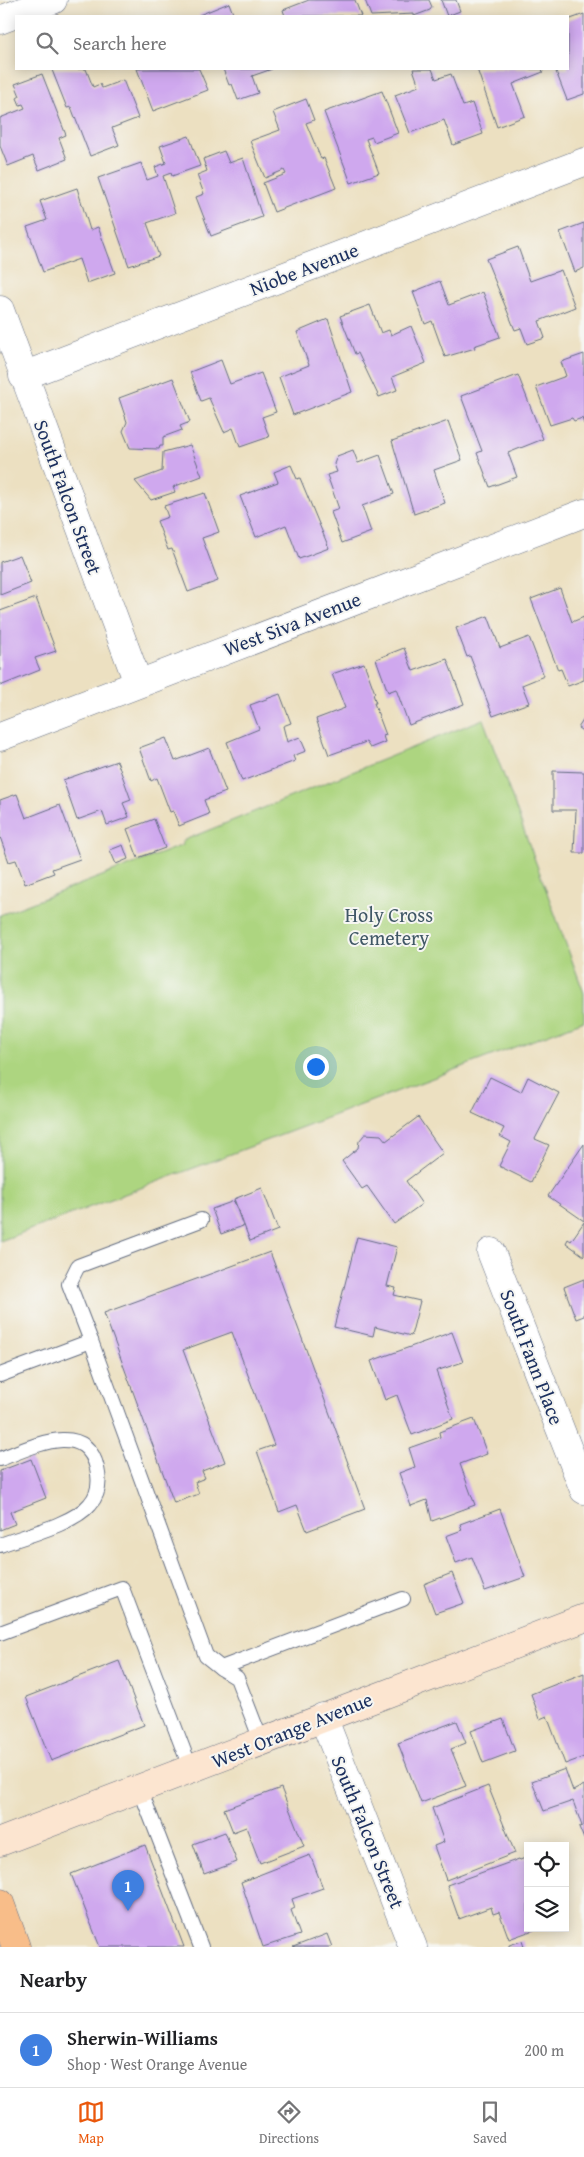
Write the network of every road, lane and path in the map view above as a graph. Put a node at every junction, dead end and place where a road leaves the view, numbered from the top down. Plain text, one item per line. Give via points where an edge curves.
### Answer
1 (54, 0) edge
2 (0, 20) edge
3 (584, 162) edge
4 (0, 310) edge
5 (23, 376) junction
6 (584, 513) edge
7 (138, 683) junction
8 (0, 738) edge
9 (201, 1220) dead end
10 (491, 1252) dead end
11 (91, 1341) junction
12 (0, 1375) edge
13 (0, 1459) edge
14 (584, 1490) edge
15 (0, 1545) edge
16 (403, 1599) dead end
17 (584, 1618) edge
18 (0, 1633) edge
19 (221, 1668) junction
20 (323, 1717) junction
21 (262, 1743) junction
22 (191, 1770) junction
23 (140, 1789) junction
24 (0, 1842) edge
25 (201, 1947) edge
26 (414, 1947) edge

1 - 2 street
3 - 5 street, Niobe Avenue
4 - 5 street, South Falcon Street
5 - 7 street, South Falcon Street
6 - 7 street, West Siva Avenue
7 - 8 street, West Siva Avenue
9 - 11 lane via 78,1266 69,1284
10 - 14 street, South Fann Place
11 - 12 lane
11 - 19 lane via 206,1656
13 - 15 lane via 50,1441 76,1441 91,1453 99,1485 90,1505 78,1514
16 - 19 lane
17 - 20 street, West Orange Avenue
18 - 22 lane via 122,1588
19 - 21 lane via 237,1678
20 - 21 street, West Orange Avenue
20 - 26 street, South Falcon Street
21 - 22 street, West Orange Avenue
22 - 23 street, West Orange Avenue
23 - 24 street, West Orange Avenue
23 - 25 lane

